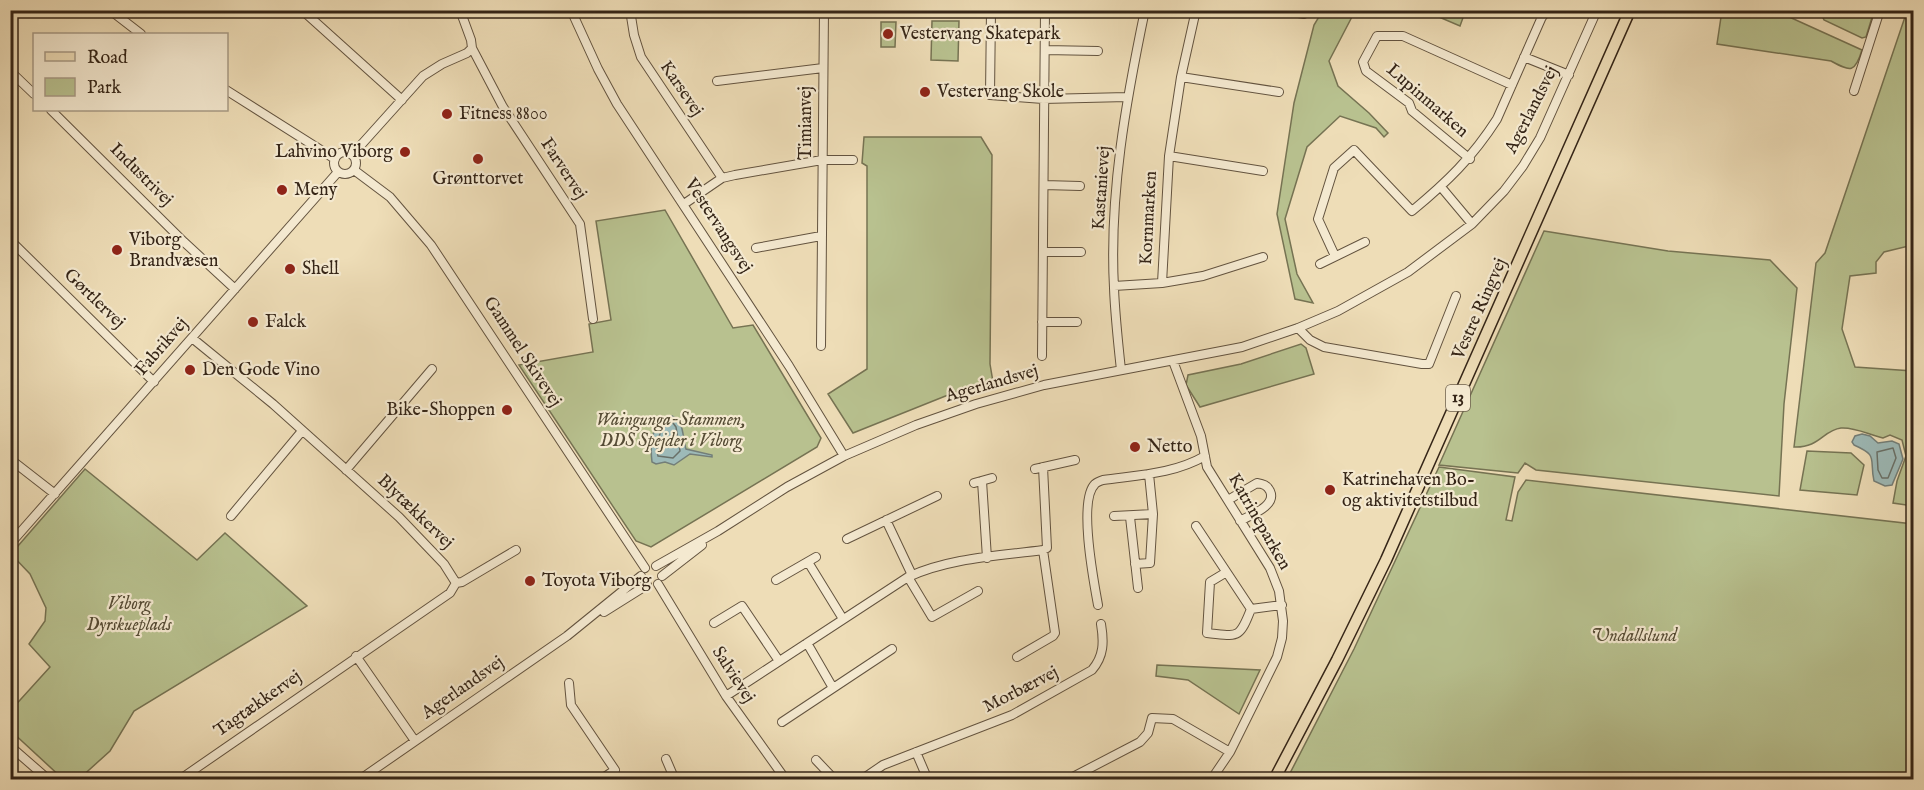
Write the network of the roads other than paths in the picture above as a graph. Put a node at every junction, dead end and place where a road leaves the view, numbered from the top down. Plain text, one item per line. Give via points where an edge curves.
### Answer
1 (110, 10) edge
2 (302, 10) edge
3 (460, 10) edge
4 (571, 10) edge
5 (630, 10) edge
6 (824, 10) edge
7 (991, 10) edge
8 (1045, 10) edge
9 (1145, 10) edge
10 (1196, 10) edge
11 (1280, 10) edge
12 (1529, 10) edge
13 (1597, 10) edge
14 (1630, 10) edge
15 (1880, 10) edge
16 (1544, 13) edge
17 (1304, 14) dead end
18 (140, 33) edge
19 (471, 48) junction
20 (1045, 50) junction
21 (1098, 51) dead end
22 (1524, 57) junction
23 (823, 68) junction
24 (10, 71) edge
25 (1569, 75) junction
26 (1181, 77) junction
27 (717, 81) dead end
28 (1512, 85) junction
29 (228, 91) edge
30 (1854, 91) dead end
31 (1279, 92) dead end
32 (33, 93) edge
33 (1127, 97) junction
34 (1043, 99) junction
35 (402, 100) junction
36 (52, 111) edge
37 (352, 155) junction
38 (1169, 156) junction
39 (335, 159) junction
40 (1470, 159) junction
41 (822, 160) junction
42 (853, 160) dead end
43 (354, 170) junction
44 (1263, 171) dead end
45 (339, 172) junction
46 (722, 178) junction
47 (1044, 185) junction
48 (1080, 186) dead end
49 (1441, 187) junction
50 (684, 204) junction
51 (1472, 224) junction
52 (821, 236) junction
53 (10, 240) edge
54 (1365, 242) dead end
55 (756, 248) dead end
56 (1043, 252) junction
57 (1081, 252) dead end
58 (1335, 256) junction
59 (1263, 257) dead end
60 (1320, 264) dead end
61 (1162, 283) junction
62 (1114, 286) junction
63 (235, 289) junction
64 (1456, 296) dead end
65 (593, 320) dead end
66 (1042, 322) junction
67 (1077, 322) dead end
68 (1298, 328) junction
69 (192, 338) junction
70 (821, 346) dead end
71 (1042, 356) dead end
72 (1173, 361) junction
73 (432, 369) dead end
74 (1121, 370) junction
75 (154, 382) junction
76 (302, 431) junction
77 (844, 456) junction
78 (1205, 456) junction
79 (10, 459) edge
80 (1076, 460) dead end
81 (346, 470) junction
82 (1149, 474) junction
83 (993, 478) dead end
84 (55, 494) junction
85 (936, 496) dead end
86 (1228, 500) junction
87 (1153, 514) junction
88 (231, 516) dead end
89 (1114, 516) dead end
90 (1130, 517) junction
91 (886, 520) junction
92 (1240, 521) junction
93 (1196, 526) dead end
94 (718, 531) junction
95 (847, 539) dead end
96 (10, 544) edge
97 (516, 549) dead end
98 (1043, 550) junction
99 (816, 557) dead end
100 (987, 558) junction
101 (808, 562) junction
102 (1136, 564) junction
103 (656, 566) junction
104 (643, 572) junction
105 (1225, 573) junction
106 (662, 576) junction
107 (910, 576) junction
108 (776, 580) dead end
109 (456, 583) junction
110 (657, 584) junction
111 (647, 585) junction
112 (1138, 588) dead end
113 (978, 591) dead end
114 (1098, 605) dead end
115 (1282, 605) junction
116 (1251, 609) junction
117 (843, 619) junction
118 (586, 623) junction
119 (714, 623) dead end
120 (1101, 624) dead end
121 (807, 642) junction
122 (892, 649) dead end
123 (356, 656) junction
124 (1017, 657) dead end
125 (779, 661) junction
126 (569, 683) dead end
127 (833, 688) junction
128 (726, 696) junction
129 (782, 722) dead end
130 (415, 741) junction
131 (10, 746) edge
132 (916, 752) junction
133 (1230, 752) junction
134 (666, 759) dead end
135 (816, 760) dead end
136 (49, 780) edge
137 (179, 780) edge
138 (359, 780) edge
139 (600, 780) edge
140 (675, 780) edge
141 (786, 780) edge
142 (835, 780) edge
143 (861, 780) edge
144 (928, 780) edge
145 (1067, 780) edge
146 (1211, 780) edge
147 (1274, 780) edge

1 - 18 street
2 - 35 street
3 - 19 street, Farvervej
4 - 50 street, Vestervangsvej via 617,104
5 - 46 street, Karsevej via 641,57
6 - 23 street, Timianvej
7 - 34 street via 990,95
8 - 20 street
9 - 33 street, Kastanievej
10 - 26 street, Kornmarken
11 - 17 street
12 - 16 street, Lupinmarken
13 - 25 street, Agerlandsvej
14 - 147 main road, Vestre Ringvej / 13 via 1386,560
15 - 30 street
16 - 22 street, Lupinmarken
19 - 35 street via 432,69
19 - 65 street, Farvervej via 503,107 580,224
20 - 21 street
20 - 34 street
22 - 25 street
22 - 28 street, Lupinmarken
23 - 27 street
23 - 41 street, Timianvej
24 - 32 street
25 - 51 street, Agerlandsvej via 1523,166
26 - 31 street
26 - 38 street, Kornmarken
28 - 40 street, Lupinmarken via 1497,119
28 - 40 street, Lupinmarken via 1403,36 1377,36 1363,62 1366,70
29 - 39 street
33 - 34 street
33 - 62 street, Kastanievej via 1116,192
34 - 47 street
35 - 37 street
36 - 63 street, Industrivej
37 - 39 street via 343,153
37 - 43 street via 356,162
38 - 44 street, Kornmarken
38 - 61 street, Kornmarken
39 - 45 street via 334,166
40 - 49 street, Lupinmarken
41 - 42 street
41 - 46 street
41 - 52 street, Timianvej
43 - 45 street via 347,174
43 - 104 street, Gammel Skivevej via 390,197 431,245
45 - 63 street, Fabrikvej
46 - 50 street
47 - 48 street
47 - 56 street
49 - 51 street
49 - 58 street, Lupinmarken via 1412,211 1354,150 1334,168 1318,219
50 - 77 street, Vestervangsvej
51 - 68 street, Agerlandsvej via 1408,272
52 - 55 street
52 - 70 street, Timianvej
53 - 75 street, Gørtlervej
54 - 58 street
56 - 57 street
56 - 66 street
58 - 60 street
59 - 61 street, Kornmarken via 1203,276
61 - 62 street, Kornmarken
62 - 74 street, Kastanievej
63 - 69 street, Fabrikvej
64 - 68 street via 1429,363 1324,347
66 - 67 street
66 - 71 street
68 - 72 street, Agerlandsvej via 1242,347
69 - 75 street, Fabrikvej
69 - 76 street, Blytækkervej
72 - 74 street, Agerlandsvej
72 - 78 street, Katrineparken via 1202,436
73 - 81 street
74 - 77 street, Agerlandsvej via 976,404
75 - 84 street, Fabrikvej
76 - 81 street, Blytækkervej
76 - 88 street
77 - 94 street, Agerlandsvej
78 - 82 street via 1175,470
78 - 86 street, Katrineparken via 1207,467
79 - 84 street
80 - 98 street via 1039,468 1047,548
81 - 109 street, Blytækkervej via 406,524 444,564
82 - 87 street
82 - 114 street via 1103,480 1091,490 1087,522
83 - 100 street via 978,482
84 - 96 street, Fabrikvej
85 - 91 street
86 - 92 street, Katrineparken
86 - 92 street via 1257,483 1270,491 1267,506
87 - 90 street
87 - 102 street via 1150,563
89 - 90 street
90 - 102 street
91 - 95 street
91 - 107 street
92 - 115 street, Katrineparken via 1270,568
93 - 105 street
94 - 103 street, Agerlandsvej
94 - 106 street, Agerlandsvej
97 - 109 street, Tagtækkervej
98 - 100 street
98 - 124 street via 1055,633
99 - 101 street
100 - 107 street via 950,563
101 - 108 street
101 - 117 street
102 - 112 street
103 - 104 street
103 - 106 street
104 - 111 street
104 - 118 street, Agerlandsvej
105 - 116 street
105 - 116 street via 1210,582 1207,633 1235,635 1243,631
106 - 110 street
107 - 113 street via 932,617
107 - 117 street
109 - 123 street, Tagtækkervej via 450,593
110 - 111 street
110 - 128 street, Salvievej
111 - 118 street, Agerlandsvej
115 - 116 street
115 - 133 street, Katrineparken via 1282,638 1276,657
117 - 121 street
118 - 130 street, Agerlandsvej
119 - 125 street via 742,606
120 - 132 street, Morbærvej via 1102,654 1092,670 1012,716
121 - 125 street
121 - 127 street
122 - 127 street
123 - 130 street
123 - 137 street, Tagtækkervej
125 - 128 street
126 - 139 street via 571,705 615,770
127 - 129 street
128 - 141 street, Salvievej
130 - 138 street, Agerlandsvej
131 - 136 street
132 - 143 street, Morbærvej via 883,765
132 - 144 street
133 - 145 street via 1173,719 1152,718 1140,742
133 - 146 street, Katrineparken
134 - 140 street
135 - 142 street

